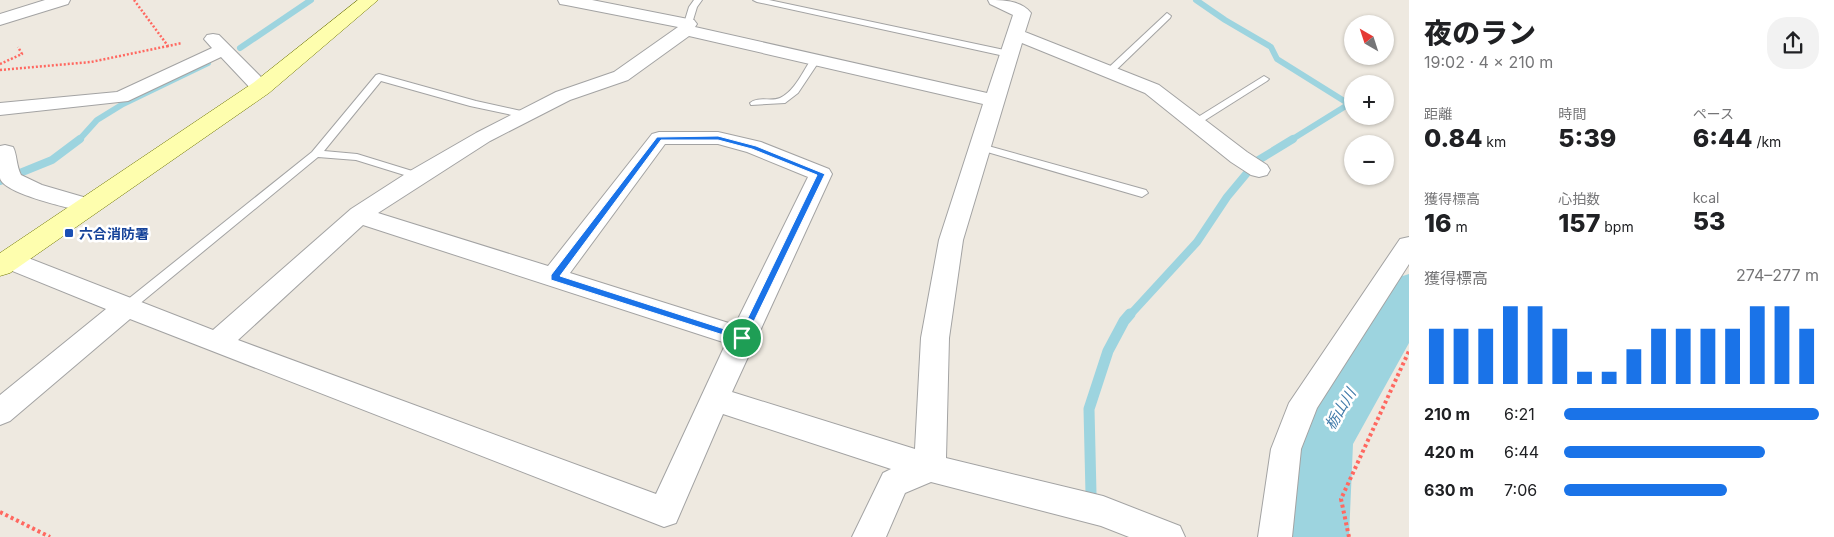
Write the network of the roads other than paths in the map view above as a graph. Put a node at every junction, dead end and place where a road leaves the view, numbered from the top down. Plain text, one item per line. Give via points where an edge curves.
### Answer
1 (62, 0) edge
2 (368, 0) edge
3 (566, 0) edge
4 (698, 0) edge
5 (757, 0) edge
6 (996, 0) edge
7 (1025, 6) edge
8 (1167, 16) dead end
9 (0, 20) edge
10 (687, 27) junction
11 (1017, 35) junction
12 (1009, 54) junction
13 (815, 60) junction
14 (1109, 72) junction
15 (1264, 79) dead end
16 (261, 88) junction
17 (994, 101) junction
18 (755, 104) dead end
19 (0, 109) edge
20 (526, 115) junction
21 (1195, 122) junction
22 (981, 146) junction
23 (0, 153) edge
24 (316, 154) junction
25 (1259, 170) dead end
26 (418, 176) junction
27 (1142, 193) dead end
28 (89, 206) junction
29 (359, 215) junction
30 (1409, 246) edge
31 (4, 263) edge
32 (554, 278) junction
33 (127, 307) junction
34 (742, 338) junction
35 (217, 343) junction
36 (715, 398) junction
37 (0, 412) edge
38 (930, 468) junction
39 (869, 537) edge
40 (1168, 537) edge
41 (1276, 537) edge

1 - 9 street
2 - 16 street
3 - 10 street
4 - 10 lane
5 - 12 lane
6 - 7 street
7 - 11 street
8 - 14 lane
10 - 13 street
10 - 20 street via 621,76 563,96
11 - 12 street
11 - 14 street
12 - 17 street
13 - 17 street
13 - 18 lane via 795,91 782,101
14 - 21 street via 1152,89
15 - 21 lane
16 - 19 street via 218,44 121,97
16 - 28 street
17 - 22 street
20 - 24 lane via 379,77
20 - 26 street
21 - 25 street
22 - 27 lane
22 - 38 street via 951,240 935,338
23 - 28 street via 4,152 5,166 12,180
24 - 26 lane via 357,156
24 - 33 lane
26 - 29 street
28 - 31 street
29 - 32 street
29 - 35 street
30 - 41 street via 1304,403 1286,449
31 - 33 street
32 - 34 street
32 - 34 street via 659,138 718,138 754,147 821,174
33 - 35 street
33 - 37 street
34 - 36 street
35 - 36 street via 664,512
36 - 38 street
38 - 39 street via 894,483
38 - 40 street via 1103,511

